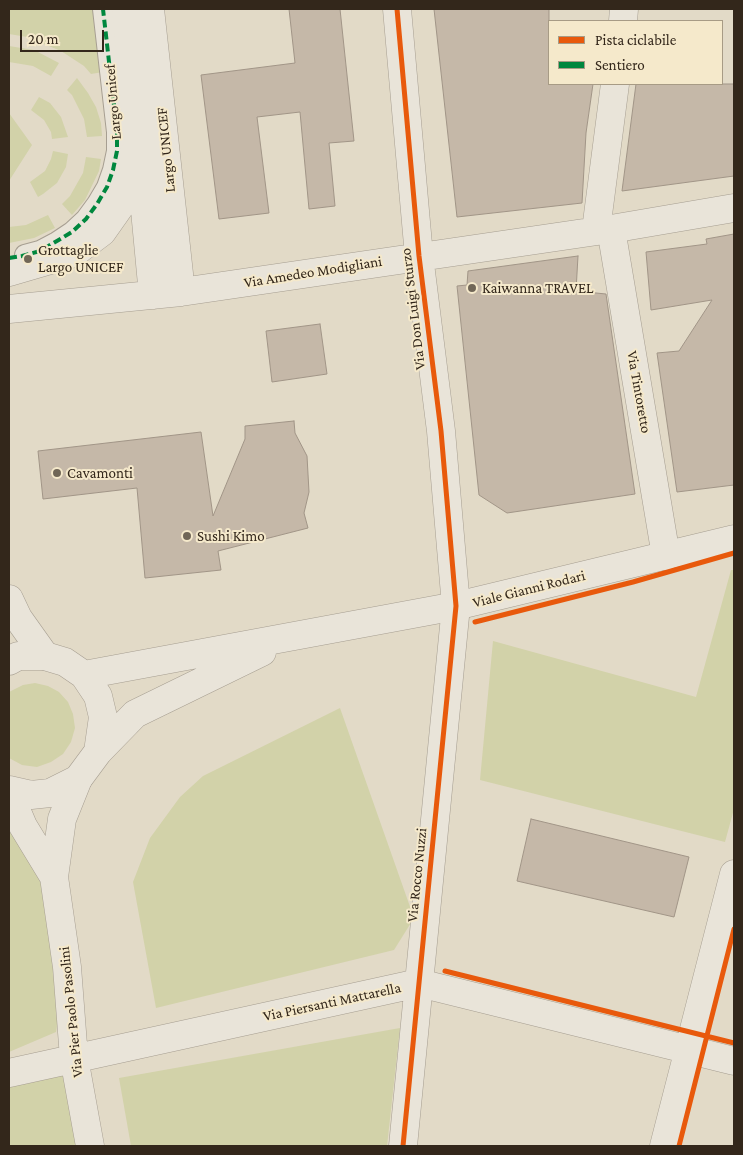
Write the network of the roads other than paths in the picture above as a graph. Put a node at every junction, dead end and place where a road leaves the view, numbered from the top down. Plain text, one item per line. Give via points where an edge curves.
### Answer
1 (103, 9) edge
2 (126, 9) edge
3 (150, 9) edge
4 (398, 9) edge
5 (615, 85) edge
6 (137, 129) junction
7 (734, 208) edge
8 (604, 229) junction
9 (419, 256) junction
10 (9, 258) edge
11 (9, 272) edge
12 (181, 292) junction
13 (154, 295) junction
14 (9, 309) edge
15 (734, 539) edge
16 (666, 556) junction
17 (9, 599) edge
18 (456, 606) junction
19 (293, 637) junction
20 (45, 656) junction
21 (9, 661) edge
22 (84, 675) junction
23 (98, 752) junction
24 (78, 779) junction
25 (9, 792) edge
26 (734, 874) edge
27 (54, 877) junction
28 (420, 983) junction
29 (688, 1050) junction
30 (74, 1058) junction
31 (734, 1061) edge
32 (9, 1073) edge
33 (90, 1146) edge
34 (402, 1146) edge
35 (664, 1146) edge

1 - 10 street, Largo Unicef via 117,132 113,170 98,204 72,232 40,251
2 - 6 street, Largo UNICEF
3 - 12 street, Largo UNICEF
4 - 9 street, Via Don Luigi Sturzo
5 - 8 street, Via Tintoretto
6 - 11 street, Largo UNICEF via 121,205 102,232 74,253
6 - 13 street, Largo UNICEF
7 - 8 street, Via Amedeo Modigliani
8 - 9 street, Via Amedeo Modigliani
8 - 16 street, Via Tintoretto
9 - 12 street, Via Amedeo Modigliani
9 - 18 street, Via Don Luigi Sturzo
12 - 13 street, Via Amedeo Modigliani
13 - 14 street, Via Amedeo Modigliani
15 - 16 street, Viale Gianni Rodari
16 - 18 street, Viale Gianni Rodari
17 - 20 street via 18,618
18 - 19 street, Viale Gianni Rodari
18 - 28 street, Via Rocco Nuzzi
19 - 22 street, Viale Gianni Rodari
19 - 23 street, Viale Gianni Rodari via 135,714
20 - 21 street via 18,656
20 - 22 street via 65,662
22 - 23 street via 98,696 103,717
23 - 24 street, Viale Gianni Rodari
24 - 25 street via 50,793
24 - 27 street, Via Pier Paolo Pasolini via 62,819
25 - 27 street, Via Pier Paolo Pasolini via 23,826
26 - 29 street
27 - 30 street, Via Pier Paolo Pasolini via 67,967
28 - 29 street, Via Piersanti Mattarella
28 - 30 street, Via Piersanti Mattarella
28 - 34 street, Via Rocco Nuzzi
29 - 31 street, Via Piersanti Mattarella
29 - 35 street
30 - 32 street, Via Piersanti Mattarella
30 - 33 street, Via Pier Paolo Pasolini

